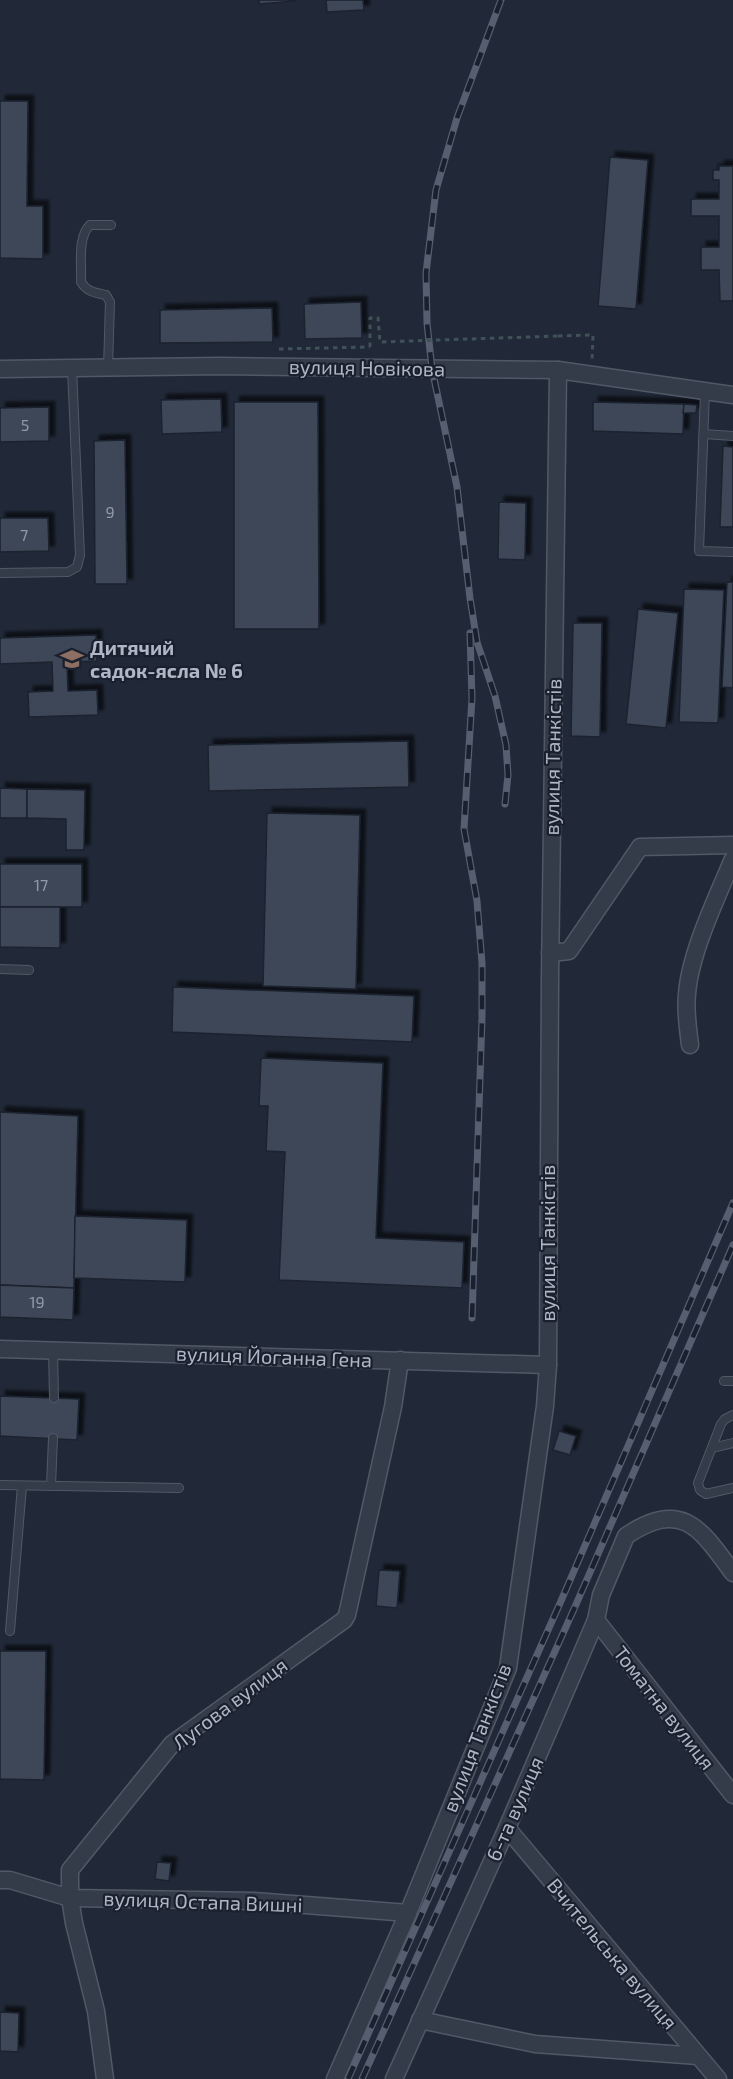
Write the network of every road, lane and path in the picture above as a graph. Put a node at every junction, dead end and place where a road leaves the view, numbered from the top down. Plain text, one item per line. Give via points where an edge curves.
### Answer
1 (111, 225) dead end
2 (370, 347) dead end
3 (72, 368) junction
4 (108, 368) junction
5 (0, 369) edge
6 (558, 370) junction
7 (591, 375) junction
8 (705, 391) junction
9 (733, 396) edge
10 (704, 434) junction
11 (733, 436) edge
12 (733, 552) edge
13 (0, 573) edge
14 (733, 845) edge
15 (733, 859) edge
16 (550, 953) junction
17 (0, 969) edge
18 (29, 970) dead end
19 (690, 1045) dead end
20 (0, 1349) edge
21 (53, 1350) junction
22 (400, 1360) junction
23 (548, 1365) junction
24 (54, 1398) dead end
25 (733, 1415) edge
26 (52, 1438) dead end
27 (733, 1443) edge
28 (712, 1448) junction
29 (0, 1485) edge
30 (22, 1486) junction
31 (51, 1486) junction
32 (179, 1488) dead end
33 (733, 1488) edge
34 (733, 1572) edge
35 (596, 1620) junction
36 (9, 1631) dead end
37 (733, 1795) edge
38 (507, 1828) junction
39 (0, 1880) edge
40 (70, 1898) junction
41 (408, 1913) junction
42 (420, 2020) junction
43 (698, 2056) junction
44 (105, 2079) edge
45 (335, 2079) edge
46 (394, 2079) edge
47 (717, 2079) edge

1 - 4 lane via 90,225 85,229 81,282 84,288 106,295 110,302
2 - 7 path, bridge via 369,318 378,318 380,342 593,335
3 - 4 street, вулиця Новікова
3 - 5 street, вулиця Новікова
3 - 13 lane via 80,555 77,567 68,572
4 - 6 street, вулиця Новікова
6 - 7 street, вулиця Новікова
6 - 16 street, вулиця Танкістів
7 - 8 street, вулиця Новікова
8 - 9 street, вулиця Новікова
8 - 10 lane
10 - 11 lane
10 - 12 lane via 699,551
14 - 16 street via 640,847 569,951
15 - 19 street via 691,973 687,993
16 - 23 street, вулиця Танкістів
17 - 18 lane
20 - 21 street, вулиця Йоганна Гена
21 - 22 street, вулиця Йоганна Гена
21 - 24 lane
22 - 23 street, вулиця Йоганна Гена
22 - 40 street, Лугова вулиця via 344,1620 172,1744 70,1870
23 - 41 street, вулиця Танкістів via 508,1668
25 - 28 lane via 721,1424
26 - 31 lane
27 - 28 lane
28 - 33 lane via 698,1483 700,1490 706,1494
29 - 30 lane
30 - 31 lane
30 - 36 lane
31 - 32 lane
34 - 35 street, 6-та вулиця via 706,1535 692,1525 677,1519 659,1520 626,1536 601,1595
35 - 37 street, Томатна вулиця
35 - 38 street, 6-та вулиця
38 - 42 street, 6-та вулиця
38 - 43 street, Вчительська вулиця
39 - 40 street, вулиця Остапа Вишні
40 - 41 street, вулиця Остапа Вишні via 254,1901
40 - 44 street, Лугова вулиця via 96,2011
41 - 45 street, вулиця Танкістів
42 - 43 street via 535,2044
42 - 46 street, 6-та вулиця
43 - 47 street, Вчительська вулиця

